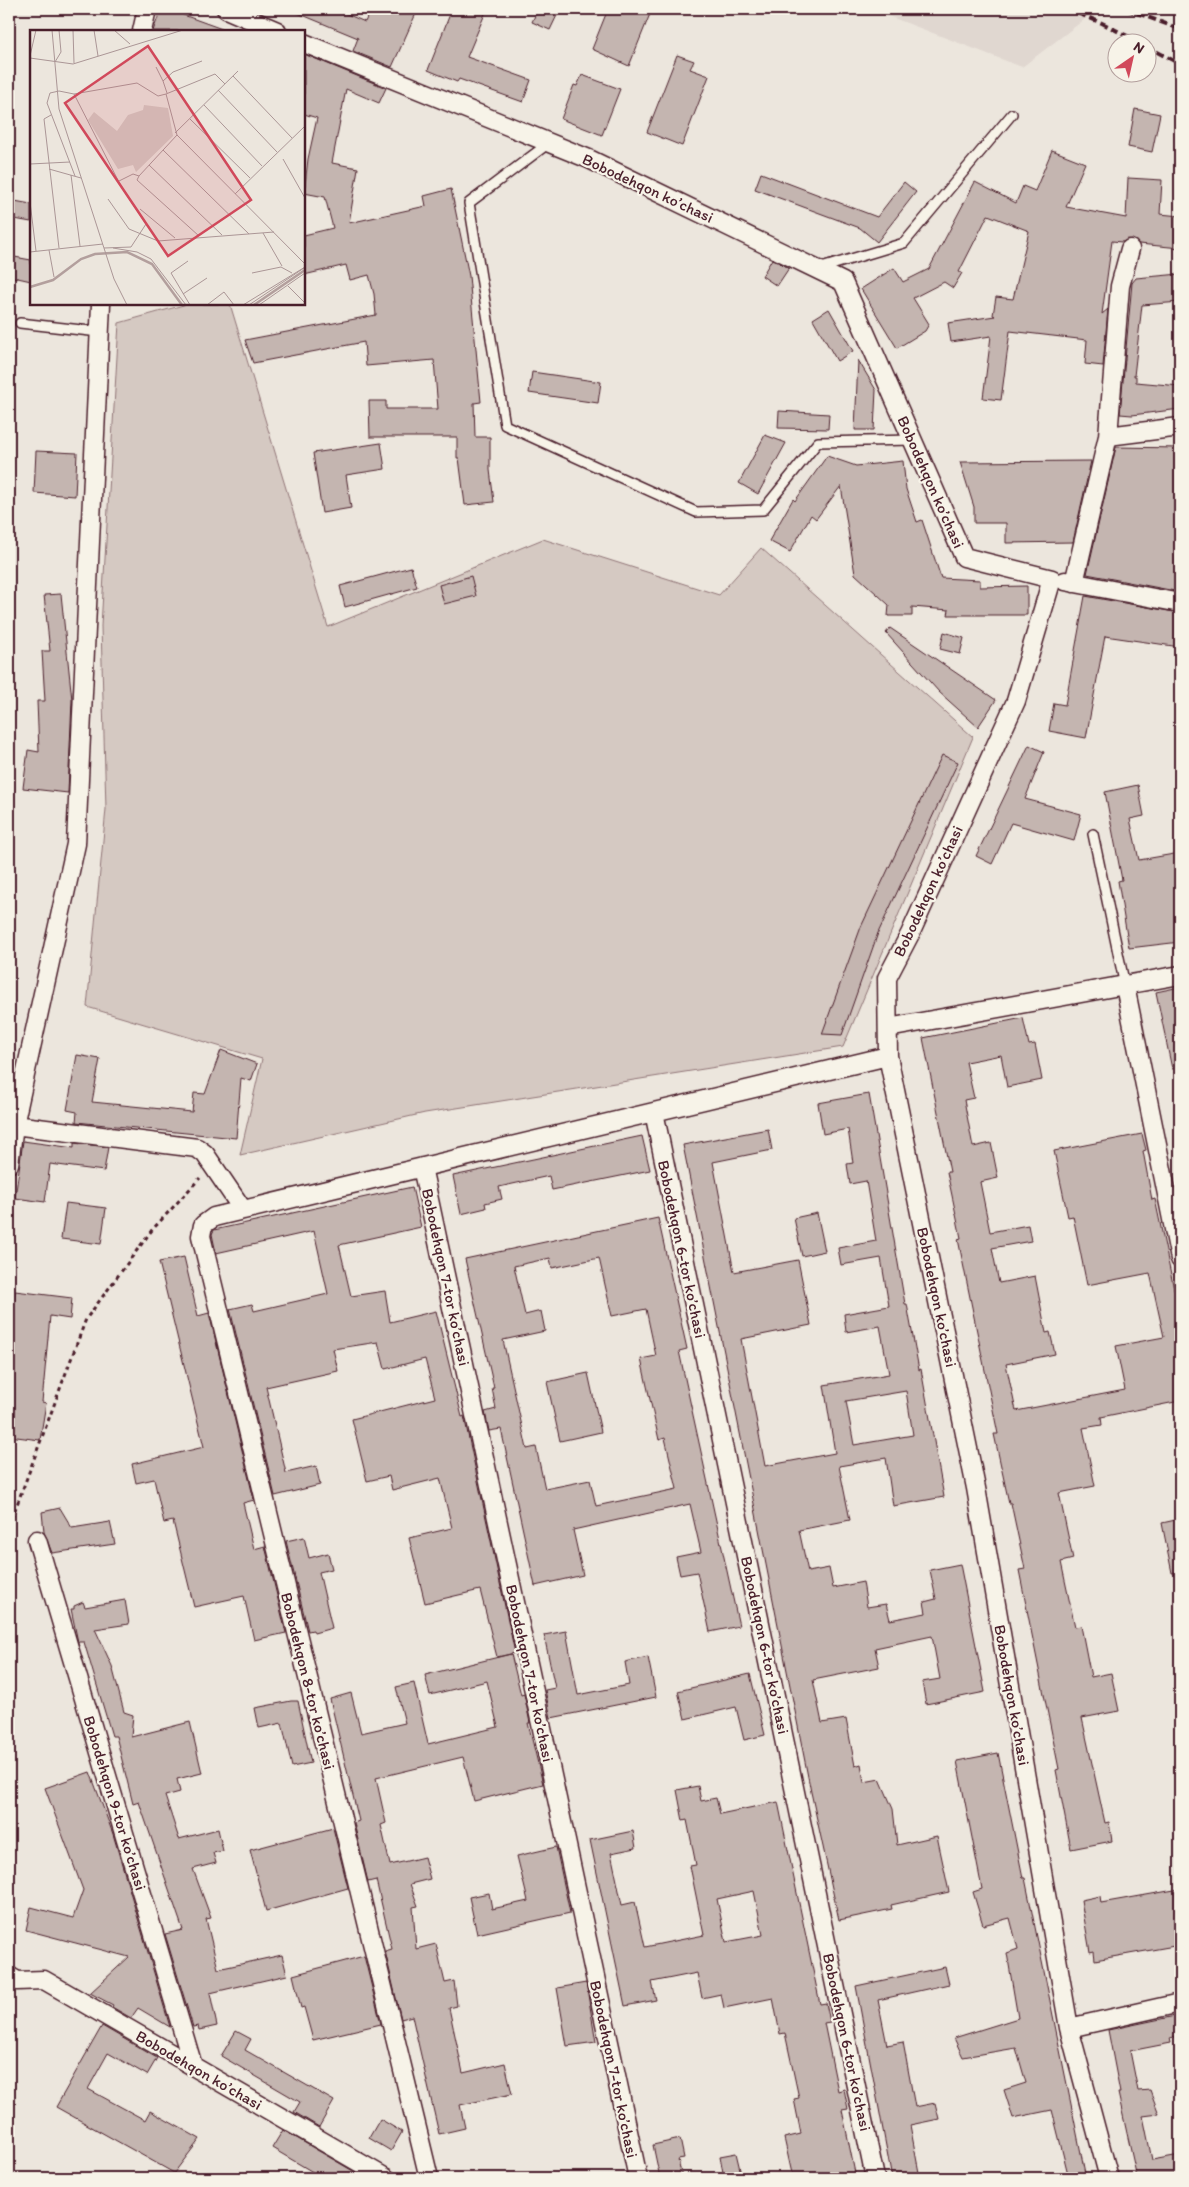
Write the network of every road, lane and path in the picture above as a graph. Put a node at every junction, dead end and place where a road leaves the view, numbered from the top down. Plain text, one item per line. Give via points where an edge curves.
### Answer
1 (147, 9) edge
2 (226, 9) edge
3 (142, 30) edge
4 (275, 30) edge
5 (305, 43) edge
6 (1012, 114) dead end
7 (549, 143) junction
8 (1130, 249) dead end
9 (818, 269) junction
10 (101, 305) edge
11 (20, 323) dead end
12 (99, 332) junction
13 (1180, 427) edge
14 (1108, 436) junction
15 (912, 440) junction
16 (1052, 579) junction
17 (1074, 583) junction
18 (1180, 603) edge
19 (1093, 834) dead end
20 (1180, 975) edge
21 (1125, 986) junction
22 (888, 1028) junction
23 (888, 1056) junction
24 (654, 1112) junction
25 (14, 1126) junction
26 (9, 1164) edge
27 (212, 1165) junction
28 (422, 1167) junction
29 (242, 1210) junction
30 (1180, 1260) edge
31 (9, 1526) edge
32 (38, 1540) dead end
33 (9, 1976) edge
34 (1180, 2002) edge
35 (1069, 2028) junction
36 (194, 2066) junction
37 (386, 2178) edge
38 (429, 2178) edge
39 (638, 2178) edge
40 (875, 2178) edge
41 (1109, 2178) edge

1 - 3 street
2 - 4 street
5 - 7 street, Bobodehqon koʼchasi
6 - 9 lane via 904,243
7 - 9 street, Bobodehqon koʼchasi via 590,159
7 - 15 lane via 469,203 504,425 696,512 763,510 818,442
8 - 14 street via 1120,286
9 - 15 street, Bobodehqon koʼchasi via 843,282
10 - 12 street
11 - 12 lane
12 - 25 street via 76,844
13 - 14 street
14 - 17 street
15 - 16 street, Bobodehqon koʼchasi via 964,557
16 - 17 street
16 - 22 street, Bobodehqon koʼchasi via 1016,701 887,978
17 - 18 street
19 - 21 lane
20 - 21 street
21 - 22 street
21 - 30 street
22 - 23 street, Bobodehqon koʼchasi
23 - 24 street, Bobodehqon 8-tor koʼchasi
23 - 35 street, Bobodehqon koʼchasi via 976,1488
24 - 28 street, Bobodehqon 8-tor koʼchasi
24 - 40 street, Bobodehqon 6-tor koʼchasi
25 - 26 street
25 - 27 street via 197,1148
27 - 29 street
27 - 31 path via 152,1230 86,1319
28 - 29 street, Bobodehqon 8-tor koʼchasi
28 - 39 street, Bobodehqon 7-tor koʼchasi
29 - 38 street, Bobodehqon 8-tor koʼchasi via 214,1217 203,1225 201,1236
32 - 36 street, Bobodehqon 9-tor koʼchasi
33 - 36 street, Bobodehqon koʼchasi via 17,1980 44,1980
34 - 35 street
35 - 41 street, Bobodehqon koʼchasi
36 - 37 street, Bobodehqon koʼchasi

